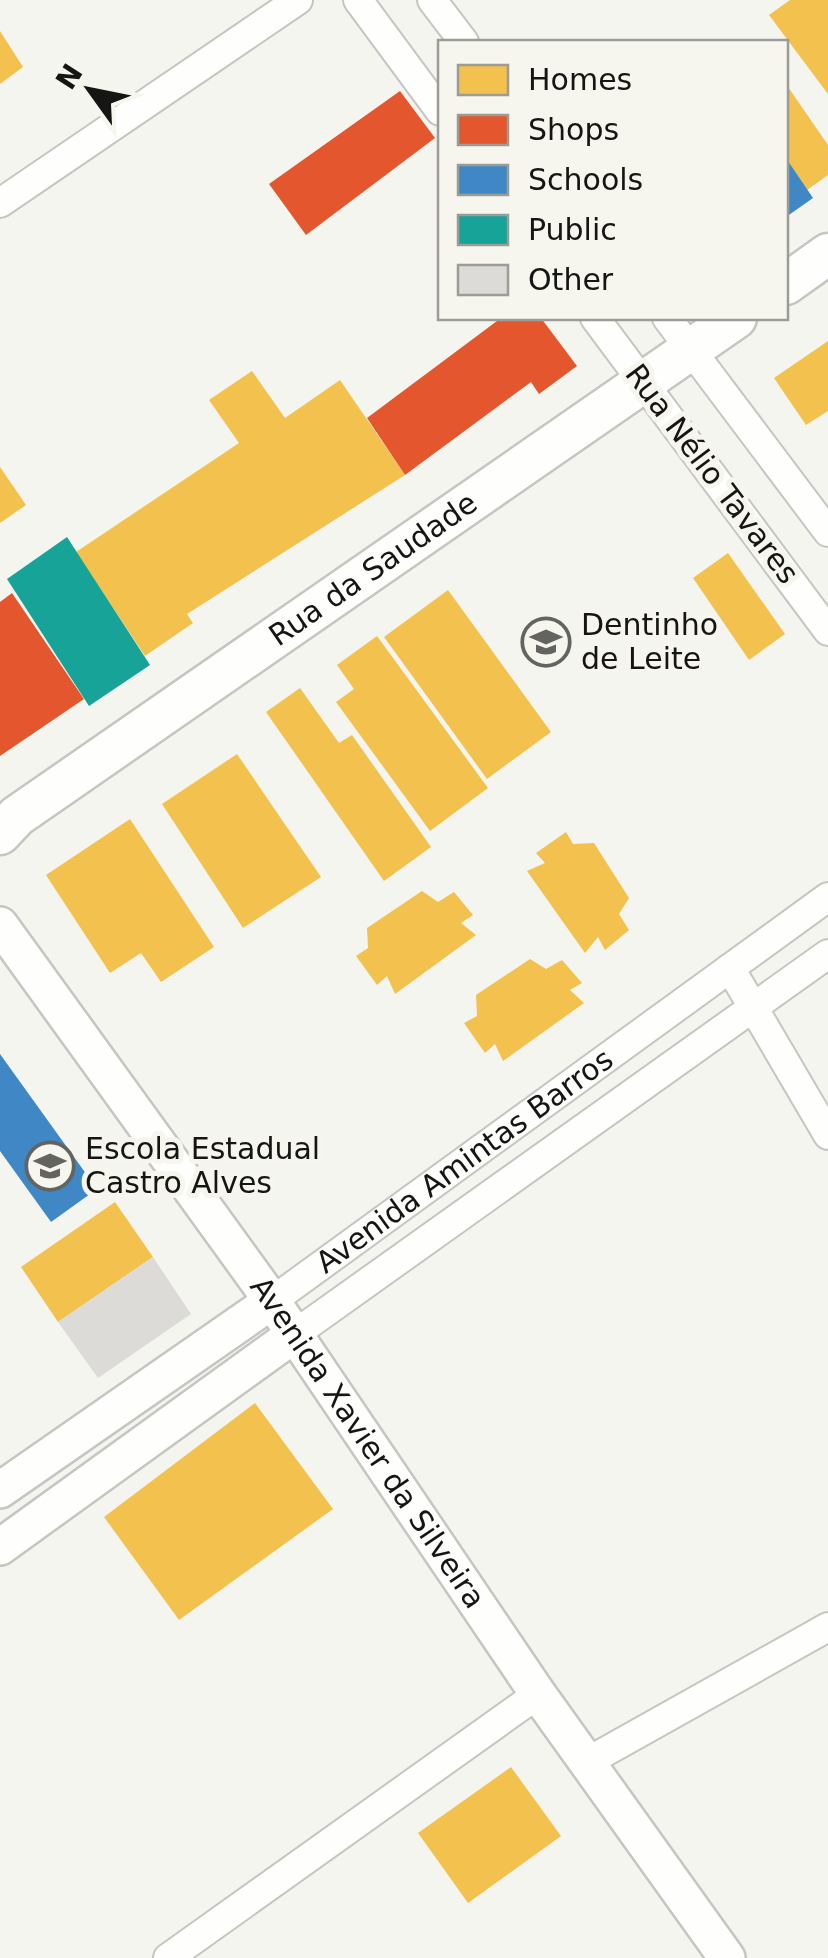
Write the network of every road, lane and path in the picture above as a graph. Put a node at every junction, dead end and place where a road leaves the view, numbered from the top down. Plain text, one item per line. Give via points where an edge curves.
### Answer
1 (298, 0) edge
2 (358, 0) edge
3 (432, 0) edge
4 (462, 40) edge
5 (438, 107) edge
6 (0, 203) edge
7 (828, 254) edge
8 (788, 283) edge
9 (597, 320) edge
10 (728, 320) edge
11 (679, 333) edge
12 (644, 382) junction
13 (828, 532) edge
14 (828, 630) edge
15 (3, 828) edge
16 (828, 897) edge
17 (2, 922) edge
18 (828, 954) edge
19 (730, 968) junction
20 (756, 1006) junction
21 (828, 1135) edge
22 (272, 1301) junction
23 (295, 1334) junction
24 (0, 1490) edge
25 (0, 1547) edge
26 (828, 1628) edge
27 (538, 1694) junction
28 (587, 1762) junction
29 (168, 1958) edge
30 (727, 1958) edge

1 - 6 street
2 - 5 street
3 - 4 street
7 - 8 main road
9 - 12 street, Rua Nélio Tavares
10 - 11 main road, Rua da Saudade
11 - 12 main road, Rua da Saudade
11 - 13 street, Rua Nélio Tavares
12 - 14 street, Rua Nélio Tavares
12 - 15 main road, Rua da Saudade
16 - 19 street, Avenida Amintas Barros
17 - 22 street, Avenida Xavier da Silveira
18 - 20 street, Avenida Amintas Barros
19 - 20 street
19 - 22 street, Avenida Amintas Barros
20 - 21 street
20 - 23 street, Avenida Amintas Barros
22 - 23 street, Avenida Xavier da Silveira
22 - 24 street, Avenida Amintas Barros
23 - 25 street, Avenida Amintas Barros
23 - 27 street, Avenida Xavier da Silveira
26 - 28 street
27 - 28 street, Avenida Xavier da Silveira
27 - 29 street
28 - 30 street, Avenida Xavier da Silveira

